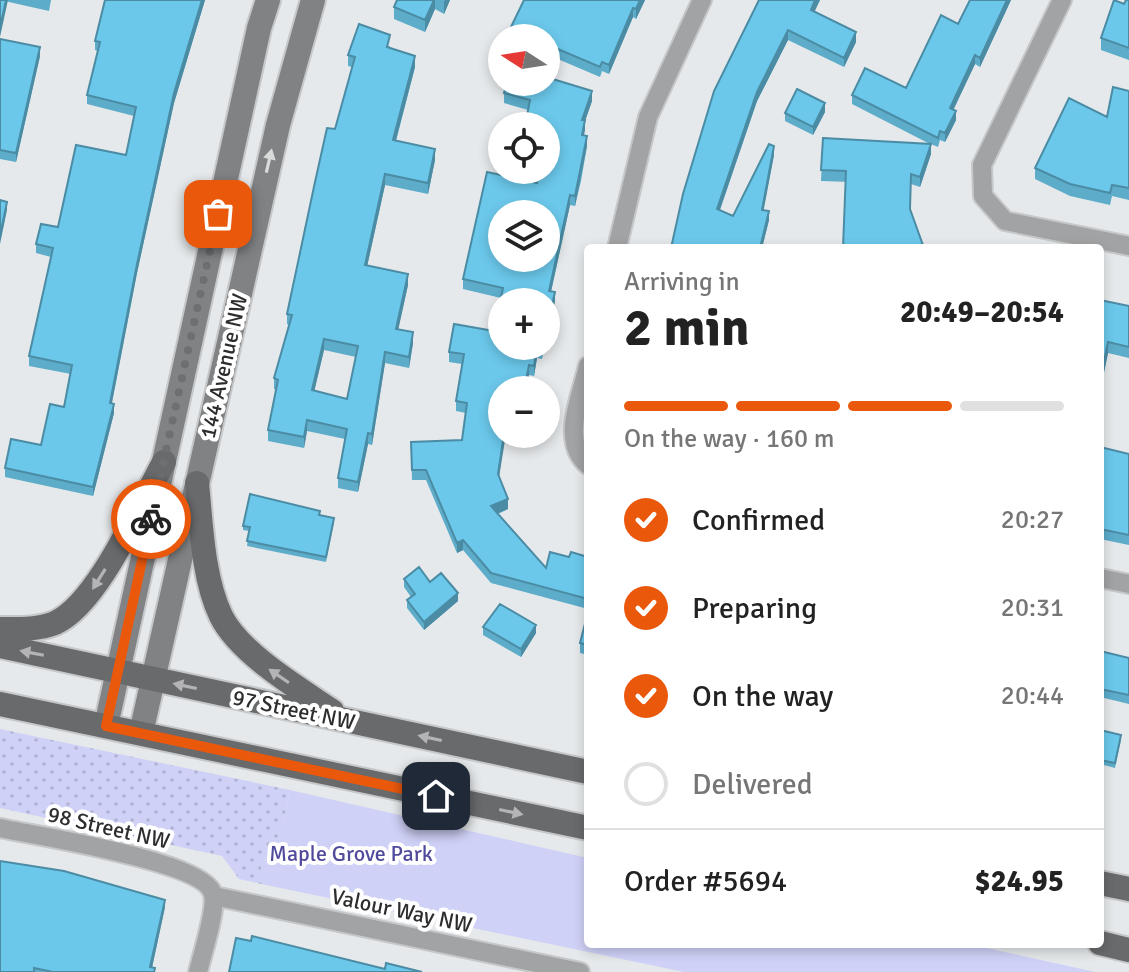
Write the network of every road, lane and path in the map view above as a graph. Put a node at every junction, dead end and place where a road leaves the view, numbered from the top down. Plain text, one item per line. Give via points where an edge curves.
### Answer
1 (268, 0) edge
2 (313, 0) edge
3 (702, 0) edge
4 (1062, 0) edge
5 (618, 244) edge
6 (1129, 246) edge
7 (584, 383) edge
8 (164, 462) junction
9 (584, 462) edge
10 (197, 483) junction
11 (1104, 579) edge
12 (1129, 584) edge
13 (0, 629) edge
14 (0, 646) edge
15 (118, 670) junction
16 (152, 678) junction
17 (0, 704) edge
18 (344, 719) junction
19 (106, 726) junction
20 (141, 733) junction
21 (584, 771) edge
22 (584, 827) edge
23 (0, 828) edge
24 (1104, 884) edge
25 (210, 888) junction
26 (1129, 889) edge
27 (1104, 944) edge
28 (1129, 950) edge
29 (498, 964) edge
30 (198, 972) edge
31 (580, 972) edge

1 - 8 street, 144 Avenue NW
10 -> 2 street, 144 Avenue NW via 278,125
3 - 5 street via 648,117
4 - 6 street via 982,165 983,196 1005,221
7 - 9 street via 573,429 578,457
8 -> 13 main road via 87,596 55,622
8 - 15 street, 144 Avenue NW
10 - 16 street, 144 Avenue NW
18 -> 10 main road via 265,667 221,617 204,552
11 - 12 street
15 -> 14 main road, 97 Street NW
15 - 16 main road, 97 Street NW
15 - 19 street, 144 Avenue NW
18 -> 16 main road, 97 Street NW
16 - 20 street, 144 Avenue NW
17 - 19 main road
21 -> 18 main road, 97 Street NW
19 - 20 main road
20 -> 22 main road
23 - 25 street, 98 Street NW via 171,865
24 - 26 main road
25 - 29 street, Valour Way NW
25 - 30 street
27 - 28 main road
29 - 31 street, Valour Way NW

